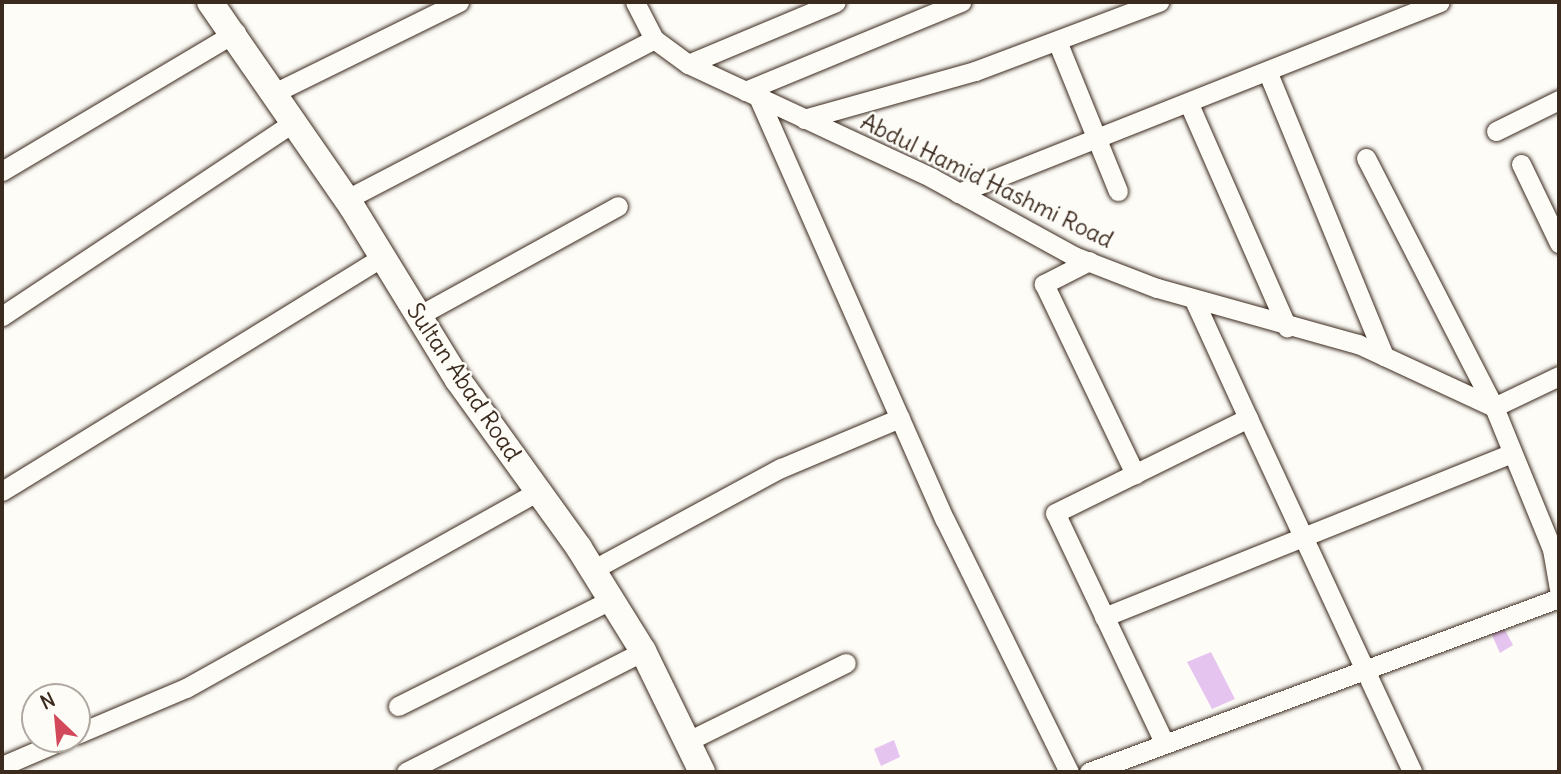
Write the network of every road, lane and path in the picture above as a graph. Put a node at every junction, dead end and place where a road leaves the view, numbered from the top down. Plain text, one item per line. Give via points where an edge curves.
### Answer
1 (459, 2) edge
2 (635, 2) edge
3 (836, 2) edge
4 (961, 2) edge
5 (1159, 2) edge
6 (1440, 2) edge
7 (220, 5) edge
8 (236, 32) junction
9 (654, 39) junction
10 (1057, 41) junction
11 (688, 64) junction
12 (1268, 73) junction
13 (276, 92) junction
14 (752, 95) junction
15 (1559, 100) edge
16 (1189, 104) junction
17 (804, 119) junction
18 (295, 121) junction
19 (1496, 131) dead end
20 (1096, 142) junction
21 (1366, 158) dead end
22 (1521, 164) dead end
23 (2, 171) edge
24 (1118, 191) dead end
25 (958, 192) junction
26 (347, 200) junction
27 (618, 206) dead end
28 (1559, 243) edge
29 (383, 257) junction
30 (1089, 261) junction
31 (1194, 300) junction
32 (2, 316) edge
33 (418, 316) junction
34 (1287, 327) junction
35 (1384, 356) junction
36 (1559, 376) edge
37 (1494, 407) junction
38 (900, 418) junction
39 (1248, 418) junction
40 (1511, 453) junction
41 (1135, 474) junction
42 (2, 491) edge
43 (538, 491) junction
44 (1302, 536) junction
45 (592, 570) junction
46 (1559, 589) edge
47 (1559, 598) edge
48 (611, 600) junction
49 (1104, 617) junction
50 (643, 651) junction
51 (846, 663) dead end
52 (1364, 666) junction
53 (398, 706) dead end
54 (91, 728) edge
55 (1163, 740) junction
56 (688, 741) junction
57 (32, 753) edge
58 (2, 766) edge
59 (405, 772) edge
60 (702, 772) edge
61 (1069, 772) edge
62 (1089, 772) edge
63 (1412, 772) edge

1 - 13 street
2 - 9 street
3 - 11 street
4 - 14 street
5 - 10 street
6 - 12 street
7 - 8 street, Sultan Abad Road
8 - 13 street, Sultan Abad Road
8 - 23 street
9 - 11 street, Abdul Hamid Hashmi Road
9 - 26 street
10 - 17 street
10 - 20 street
11 - 14 street, Abdul Hamid Hashmi Road
12 - 16 street
12 - 35 street
13 - 18 street, Sultan Abad Road
14 - 17 street, Abdul Hamid Hashmi Road
14 - 38 street
15 - 19 street
16 - 20 street
16 - 34 street
17 - 25 street, Abdul Hamid Hashmi Road
18 - 26 street, Sultan Abad Road
18 - 32 street
20 - 24 street
20 - 25 street
21 - 37 street
22 - 28 street
25 - 30 street, Abdul Hamid Hashmi Road
26 - 29 street, Sultan Abad Road
27 - 33 street
29 - 33 street, Sultan Abad Road
29 - 42 street
30 - 31 street, Abdul Hamid Hashmi Road
30 - 41 street via 1044,284
31 - 34 street, Abdul Hamid Hashmi Road
31 - 39 street
33 - 43 street, Sultan Abad Road
34 - 35 street, Abdul Hamid Hashmi Road
35 - 37 street, Abdul Hamid Hashmi Road
36 - 37 street
37 - 40 street
38 - 45 street via 781,468
38 - 61 street
39 - 41 street
39 - 44 street
40 - 44 street
40 - 46 street via 1552,549
41 - 49 street via 1055,513
43 - 45 street, Sultan Abad Road
43 - 54 street via 186,688
44 - 49 street
44 - 52 street
45 - 48 street, Sultan Abad Road
47 - 52 street
48 - 50 street, Sultan Abad Road
48 - 53 street
49 - 55 street
50 - 56 street, Sultan Abad Road
50 - 59 street
51 - 56 street
52 - 55 street
52 - 63 street
55 - 62 street
56 - 60 street, Sultan Abad Road
57 - 58 street

